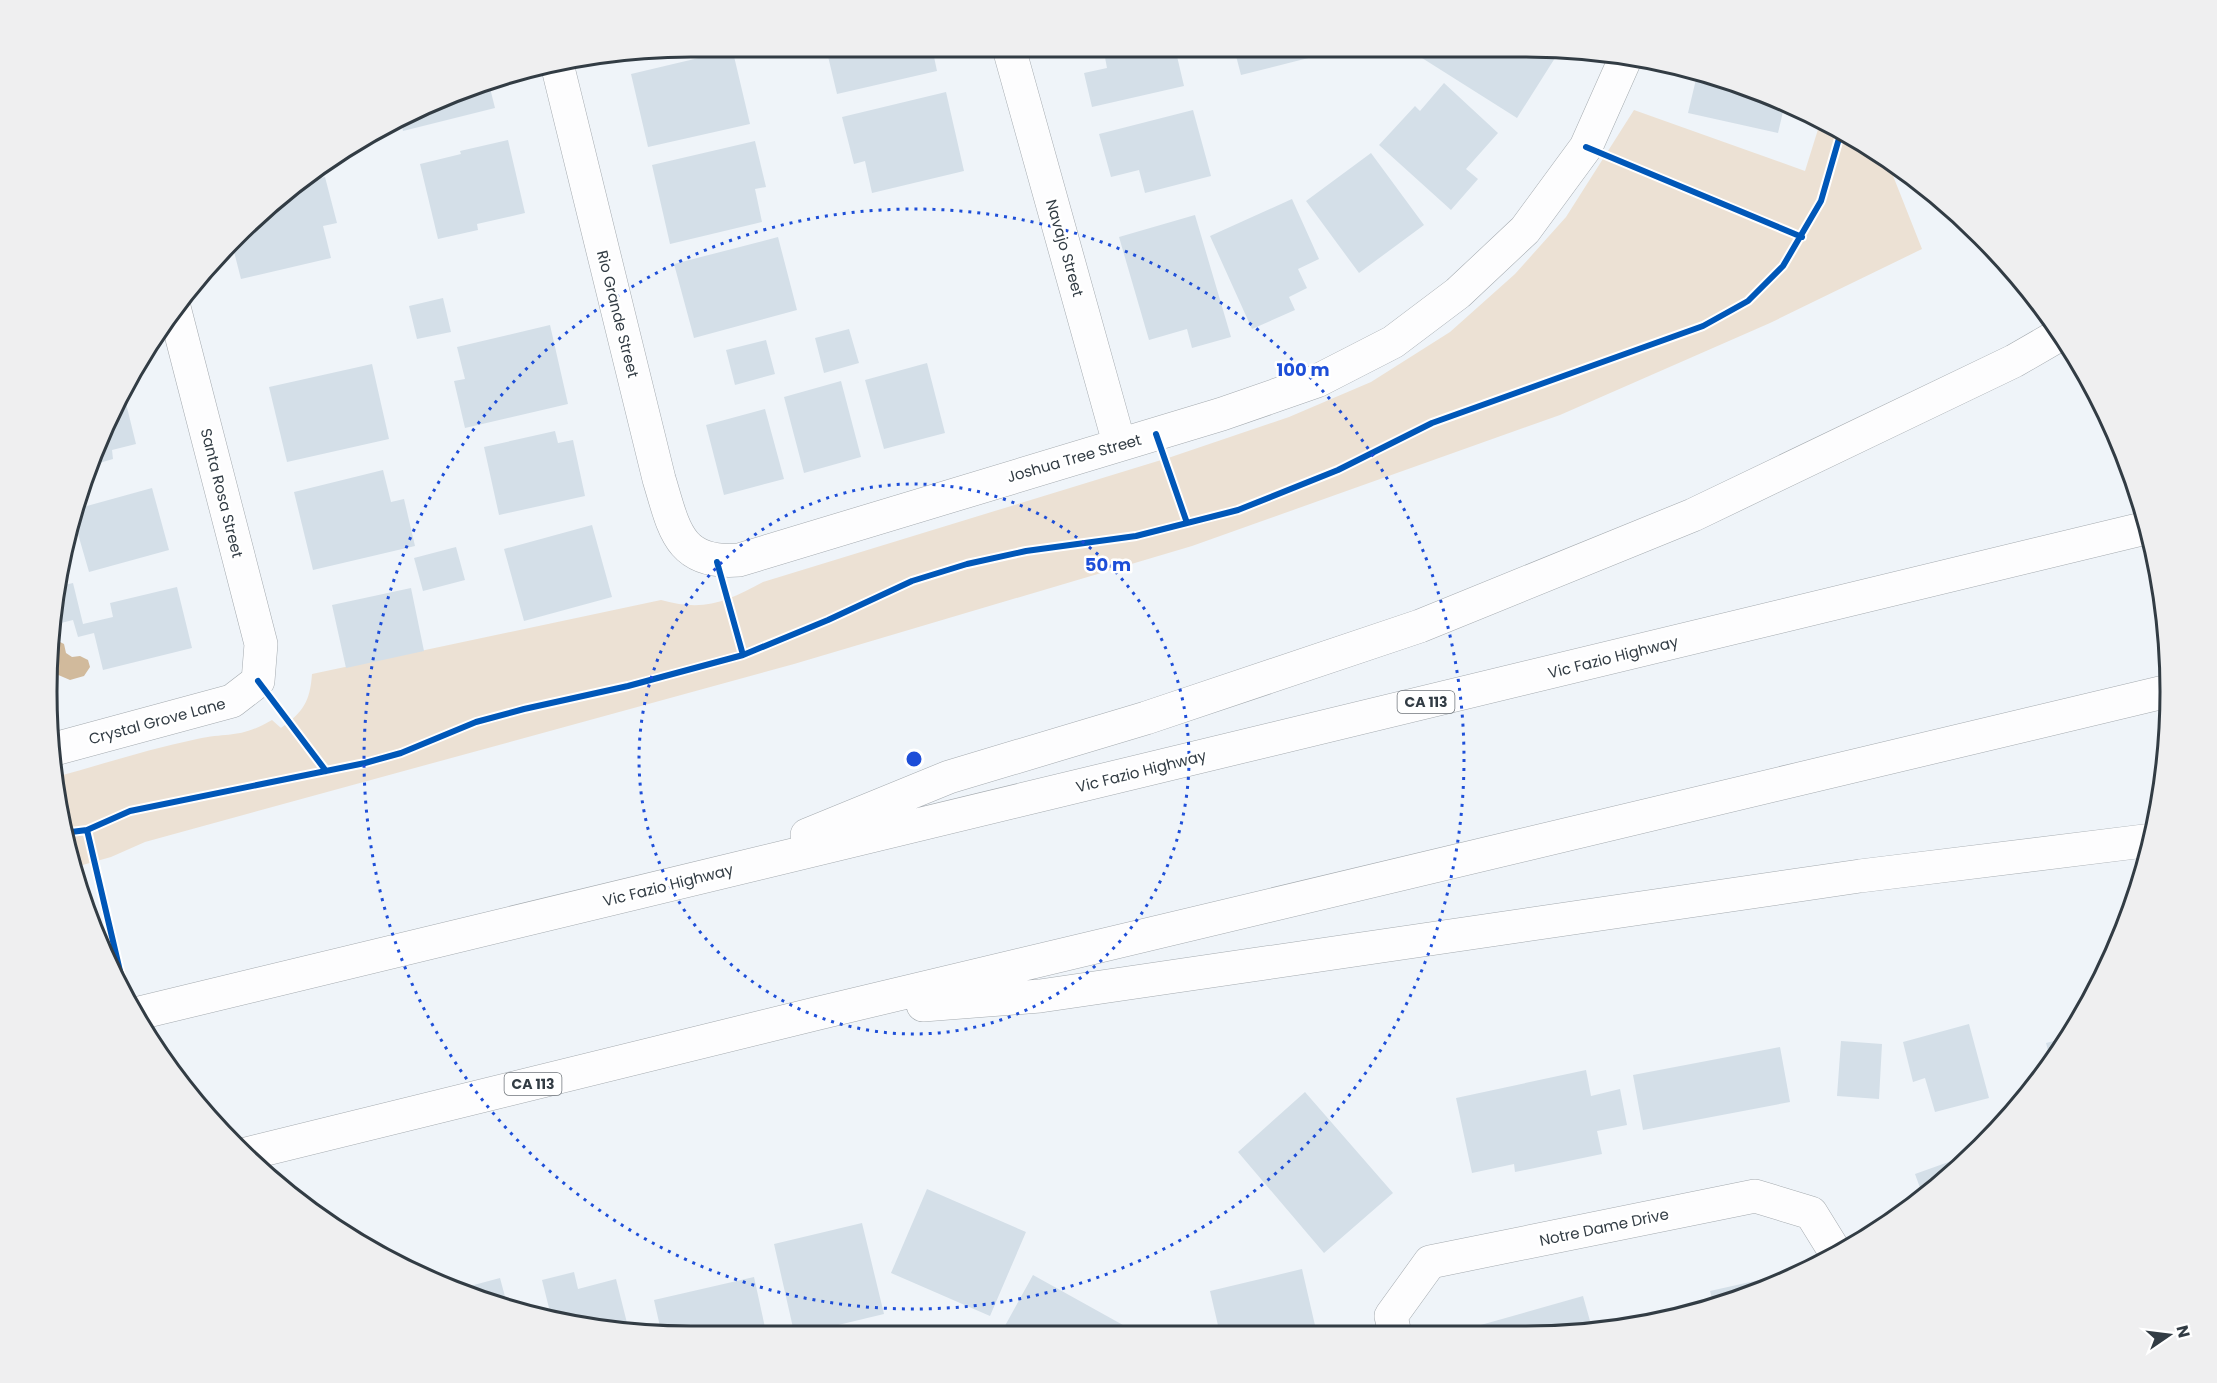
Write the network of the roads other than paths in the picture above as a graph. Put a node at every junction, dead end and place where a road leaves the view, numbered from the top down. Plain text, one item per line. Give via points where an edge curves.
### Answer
1 (1011, 57) edge
2 (1623, 65) edge
3 (559, 71) edge
4 (177, 320) edge
5 (2053, 339) edge
6 (1119, 444) junction
7 (2139, 530) edge
8 (698, 556) joint
9 (258, 681) joint
10 (2160, 693) edge
11 (59, 748) edge
12 (2142, 841) edge
13 (706, 876) junction
14 (144, 1012) edge
15 (819, 1013) junction
16 (255, 1152) edge
17 (1832, 1247) edge
18 (1393, 1326) edge

1 - 6 main road, Navajo Street
2 - 6 main road, Joshua Tree Street via 1586,147 1525,230 1458,293 1393,342 1317,381
3 - 8 main road, Rio Grande Street via 658,479 680,538
4 - 9 main road, Santa Rosa Street via 261,644
5 - 13 main road via 2014,361 1693,515 1420,626 1146,718 949,777
6 - 8 main road, Joshua Tree Street via 739,560 717,562
7 - 13 main road, Vic Fazio Highway / CA 113
9 - 11 main road, Crystal Grove Lane via 232,701
10 - 15 main road, CA 113
12 - 15 main road via 1860,876 1040,996
13 - 14 main road, Vic Fazio Highway / CA 113
15 - 16 main road, CA 113
17 - 18 main road, Notre Dame Drive via 1811,1213 1755,1196 1430,1262 1391,1317

